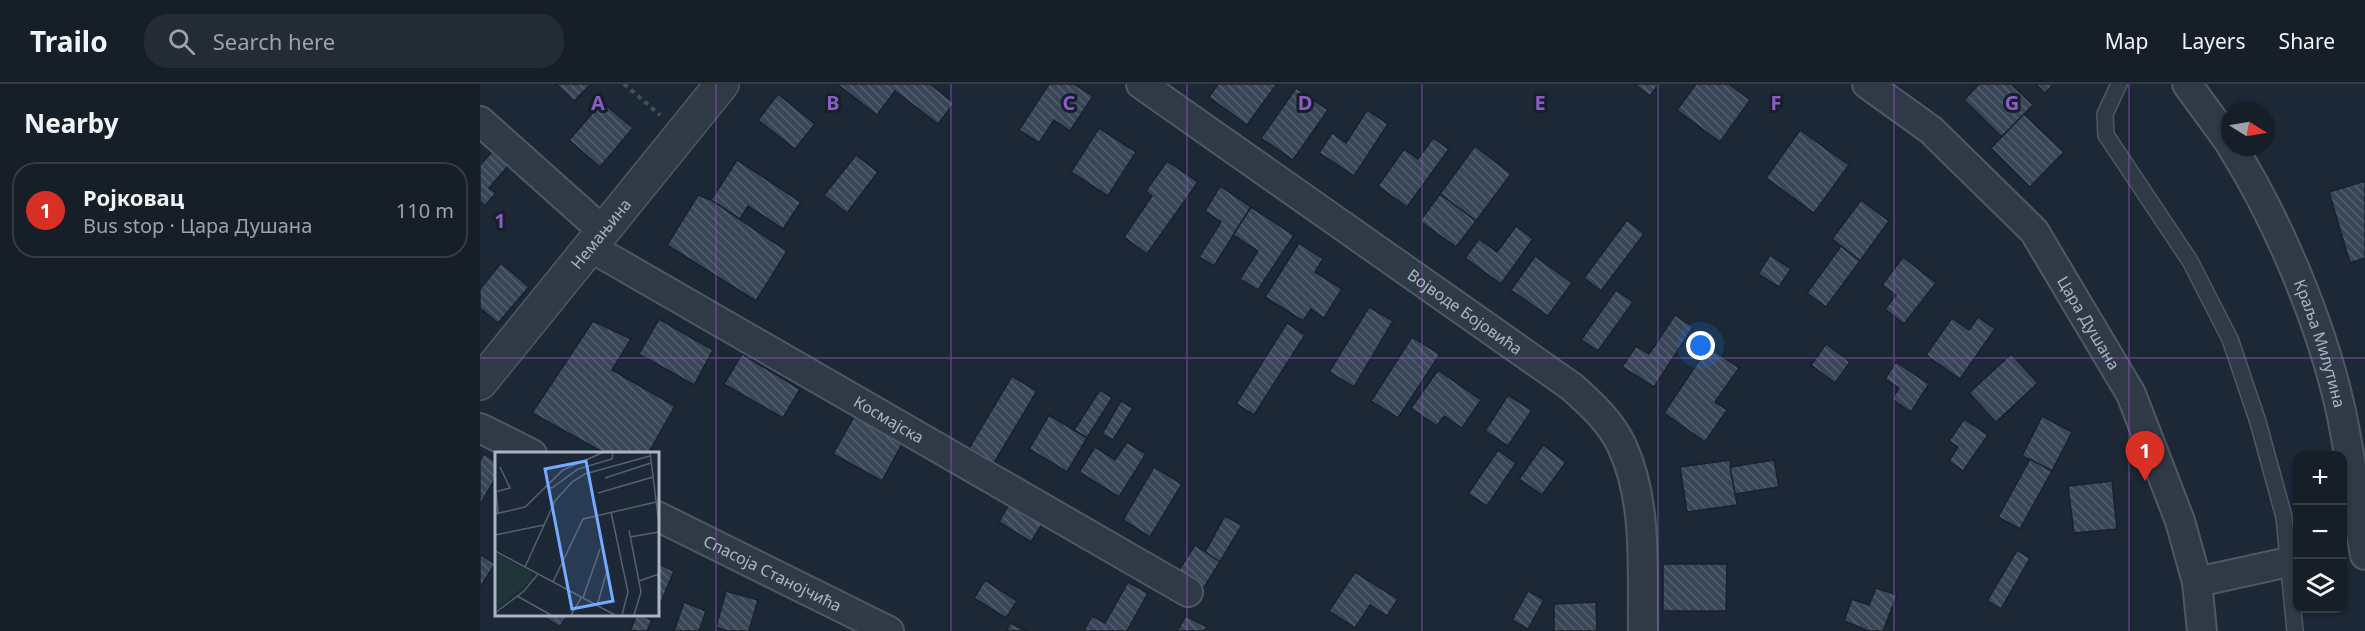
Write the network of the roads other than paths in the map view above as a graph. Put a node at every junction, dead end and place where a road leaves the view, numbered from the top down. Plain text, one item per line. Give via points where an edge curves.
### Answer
1 (722, 84) edge
2 (1142, 84) edge
3 (1867, 84) edge
4 (2119, 84) edge
5 (2187, 84) edge
6 (480, 121) edge
7 (2221, 131) edge
8 (2237, 156) edge
9 (596, 239) junction
10 (480, 383) edge
11 (480, 428) edge
12 (528, 452) edge
13 (658, 516) edge
14 (2357, 550) edge
15 (2294, 559) edge
16 (2293, 561) edge
17 (2197, 582) junction
18 (1188, 592) dead end
19 (2295, 613) edge
20 (889, 631) edge
21 (1643, 631) edge
22 (2202, 631) edge
23 (2295, 631) edge

1 - 9 street, Немањина
2 - 21 street, Војводе Бојовића via 1572,387 1598,410 1622,445 1636,484
3 - 17 street, Цара Душана via 1931,130 2034,231 2131,394 2180,521
4 - 15 lane via 2105,114 2106,135 2190,261 2230,339 2258,422
5 - 7 street
6 - 9 street, Космајска
8 - 14 street, Краља Милутина via 2311,308 2339,404 2352,467
9 - 10 street, Немањина
9 - 18 street, Космајска
11 - 12 street
13 - 20 street, Спасоја Станојчића
16 - 17 street
17 - 22 street, Цара Душана
19 - 23 lane

